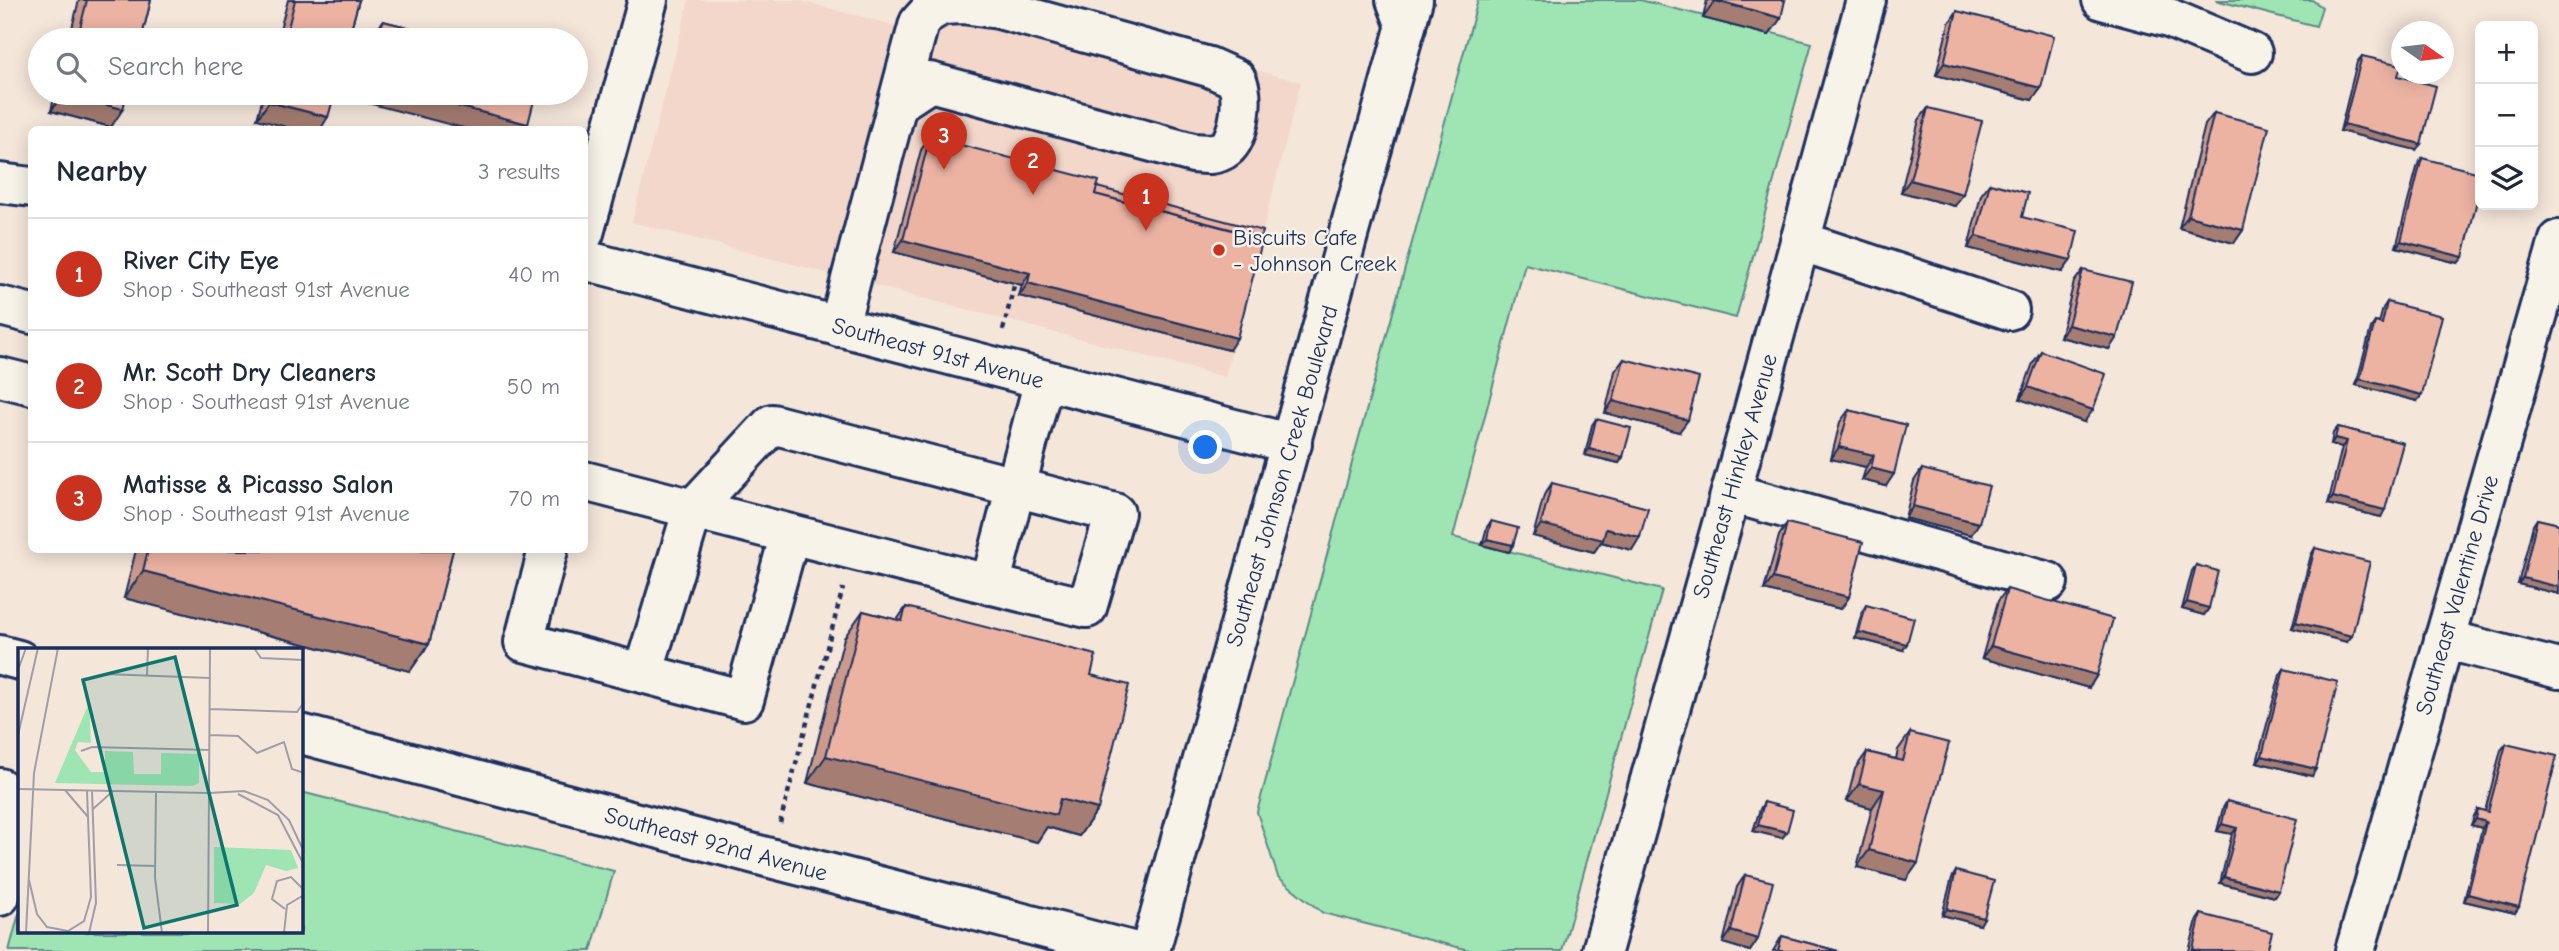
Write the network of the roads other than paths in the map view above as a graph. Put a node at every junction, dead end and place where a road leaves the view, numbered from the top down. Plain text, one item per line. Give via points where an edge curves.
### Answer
1 (648, 0) edge
2 (1866, 0) edge
3 (2102, 0) edge
4 (1405, 9) edge
5 (2252, 53) dead end
6 (898, 103) junction
7 (0, 183) edge
8 (28, 186) edge
9 (588, 218) edge
10 (2559, 240) edge
11 (1800, 241) junction
12 (588, 262) edge
13 (0, 306) edge
14 (2009, 310) dead end
15 (28, 313) edge
16 (839, 327) junction
17 (0, 377) edge
18 (1044, 380) junction
19 (28, 384) edge
20 (1292, 444) junction
21 (588, 482) edge
22 (1015, 489) junction
23 (1731, 493) junction
24 (693, 509) junction
25 (790, 534) junction
26 (547, 553) edge
27 (2048, 582) dead end
28 (990, 585) junction
29 (2444, 639) junction
30 (0, 656) edge
31 (18, 660) edge
32 (2559, 669) edge
33 (643, 673) junction
34 (303, 735) edge
35 (0, 788) edge
36 (0, 896) edge
37 (1132, 951) edge
38 (1150, 951) edge
39 (1602, 951) edge
40 (2356, 951) edge

1 - 9 street
2 - 11 street, Southeast Hinkley Avenue
3 - 5 street via 2169,18
4 - 20 street, Southeast Johnson Creek Boulevard
6 - 6 street via 930,82 1204,154 1227,148 1242,94 1236,79 1209,67 999,9 963,4 942,5 919,23
6 - 16 street
7 - 8 street
10 - 29 street, Southeast Valentine Drive
11 - 14 street
11 - 23 street, Southeast Hinkley Avenue
12 - 16 street, Southeast 91st Avenue
13 - 15 street
16 - 18 street, Southeast 91st Avenue
17 - 19 street
18 - 20 street, Southeast 91st Avenue
18 - 22 street
20 - 38 street, Southeast Johnson Creek Boulevard
21 - 24 street
22 - 24 street via 772,424
22 - 28 street
22 - 28 street via 1115,513 1087,608
23 - 27 street
23 - 39 street, Southeast Hinkley Avenue
24 - 25 street
24 - 33 street
25 - 28 street
25 - 33 street via 744,700
26 - 33 street via 524,642
29 - 32 street
29 - 40 street, Southeast Valentine Drive
30 - 31 street
34 - 37 street, Southeast 92nd Avenue
35 - 36 street via 15,818

